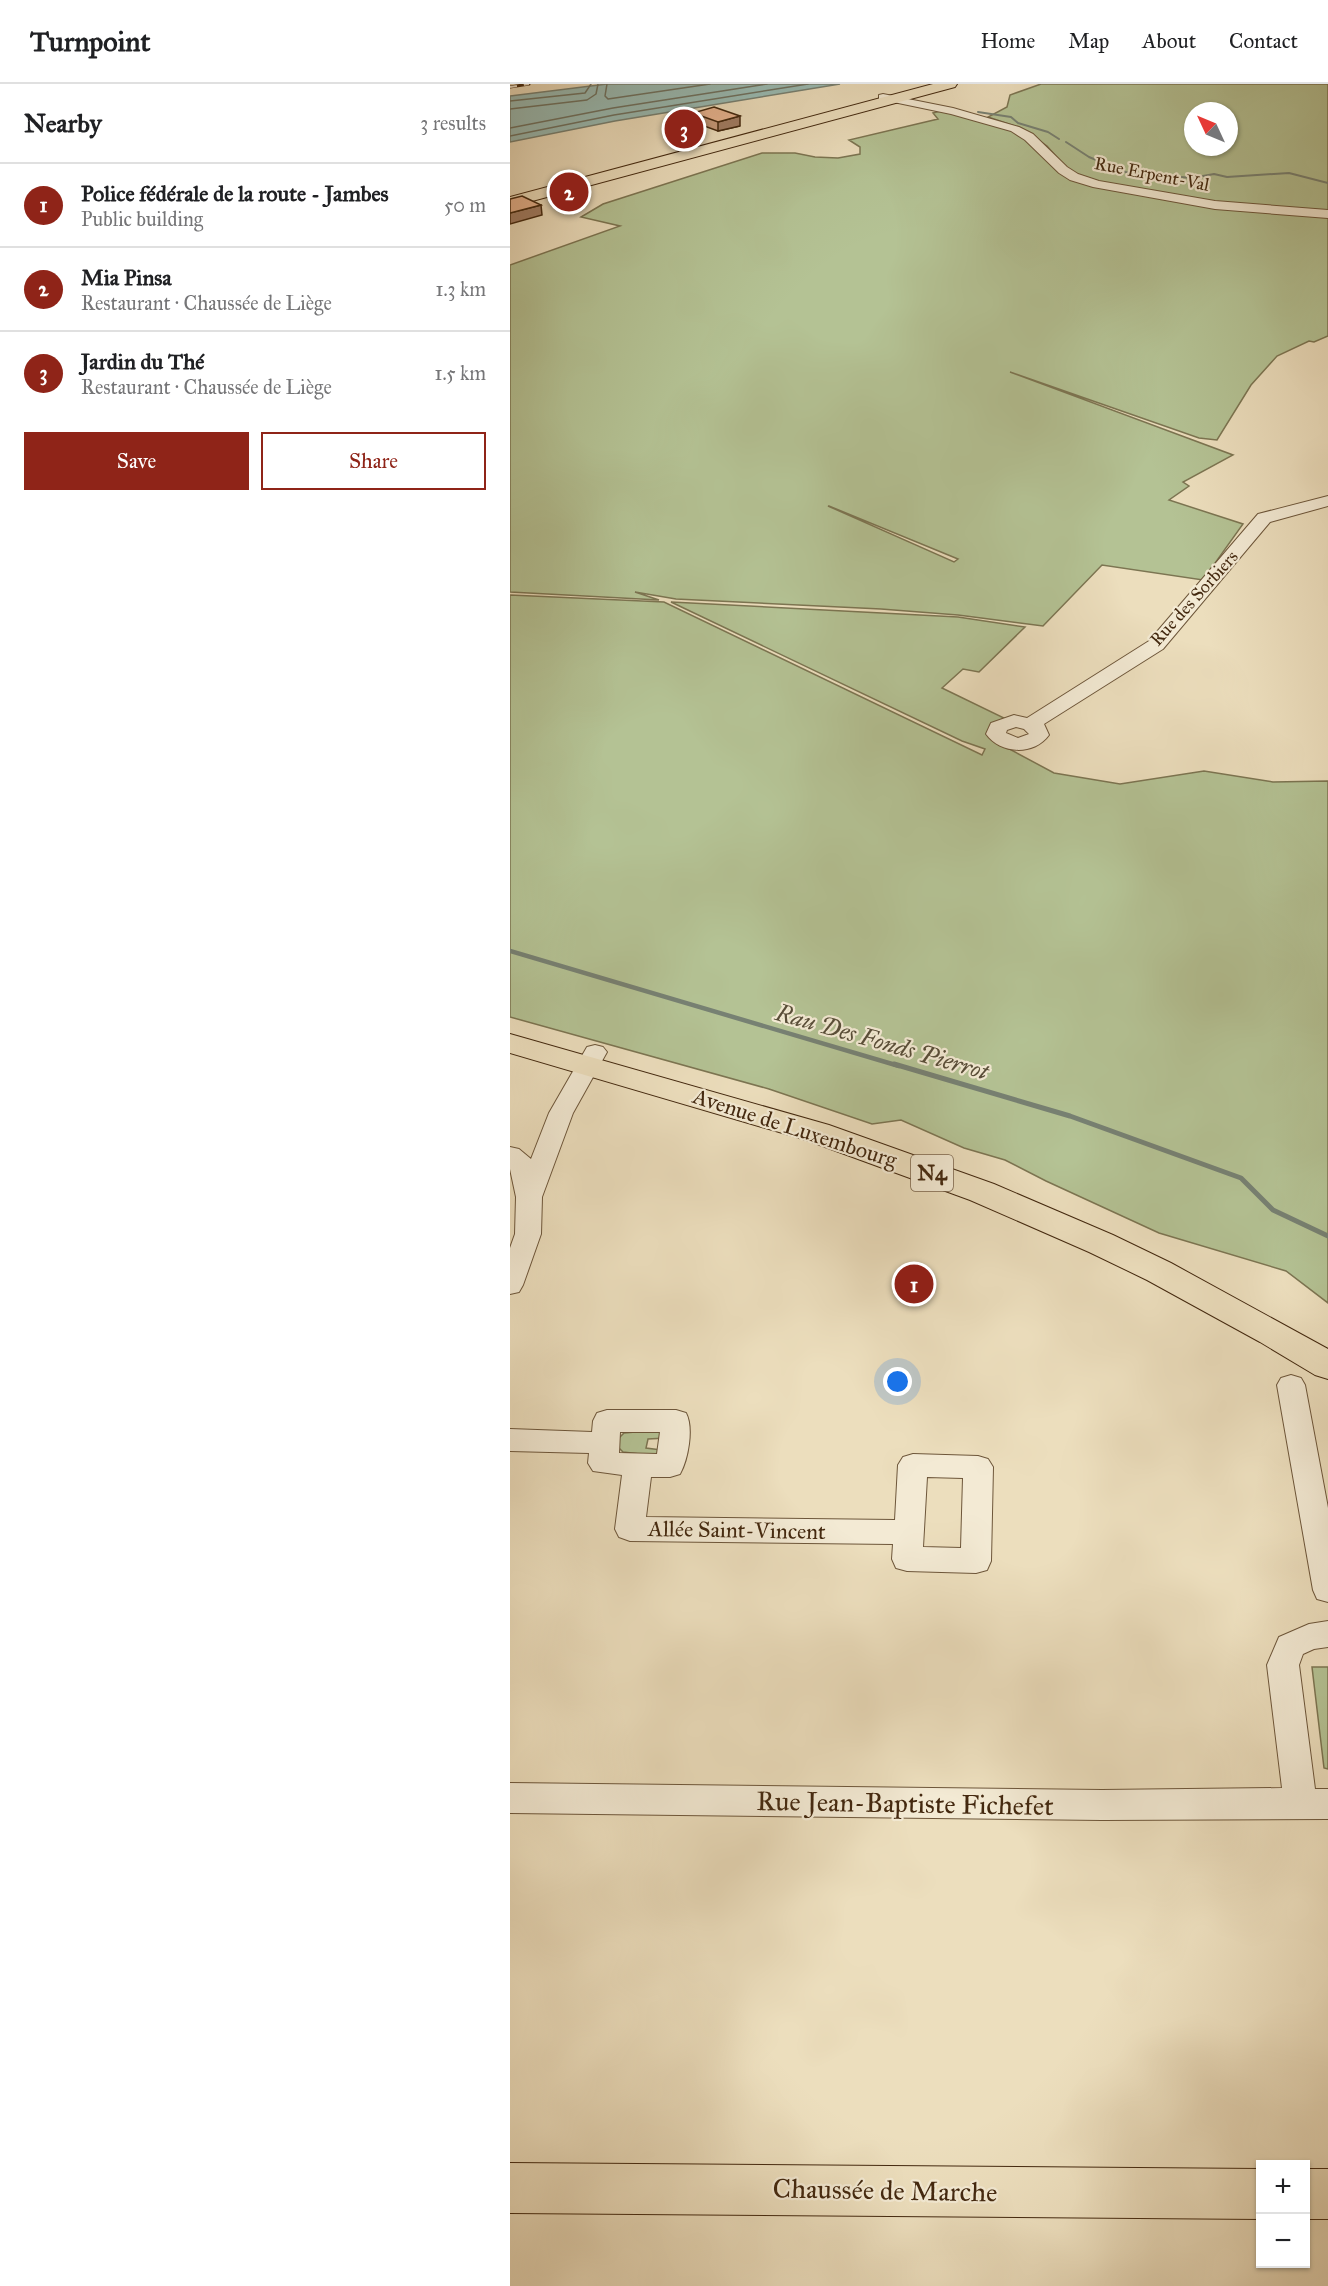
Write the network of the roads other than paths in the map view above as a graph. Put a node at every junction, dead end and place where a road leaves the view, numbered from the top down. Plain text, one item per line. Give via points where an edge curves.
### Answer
1 (932, 84) edge
2 (950, 84) edge
3 (888, 98) junction
4 (510, 201) edge
5 (1328, 214) edge
6 (1328, 501) edge
7 (1030, 724) dead end
8 (510, 1027) edge
9 (510, 1043) edge
10 (591, 1058) junction
11 (510, 1155) edge
12 (529, 1201) junction
13 (510, 1249) edge
14 (510, 1285) edge
15 (1328, 1342) edge
16 (1328, 1366) edge
17 (1291, 1384) dead end
18 (510, 1440) edge
19 (606, 1443) junction
20 (638, 1466) junction
21 (908, 1532) dead end
22 (1328, 1590) edge
23 (1328, 1634) edge
24 (510, 1798) edge
25 (1314, 1804) edge
26 (510, 2188) edge
27 (1256, 2194) edge
28 (1310, 2194) edge
29 (1328, 2194) edge

1 - 3 main road
2 - 3 main road
3 - 4 main road
3 - 5 street, Rue Erpent-Val via 1015,129 1029,137 1063,170 1097,184 1234,207
6 - 7 street, Rue des Sorbiers via 1264,518 1156,645
8 - 10 main road, Avenue de Luxembourg / N4
9 - 10 main road, Avenue de Luxembourg / N4
10 - 12 street via 561,1113
10 - 15 main road, Avenue de Luxembourg / N4 via 794,1108 949,1160 1161,1251
10 - 16 main road, Avenue de Luxembourg / N4 via 862,1148 981,1193 1138,1262 1221,1304
11 - 12 street via 524,1167
12 - 13 street
12 - 14 street via 528,1234
17 - 22 street
18 - 19 street
19 - 20 street via 603,1463
19 - 20 street via 608,1421 676,1420 670,1466
20 - 21 street, Allée Saint-Vincent via 630,1529
23 - 25 street via 1290,1646 1282,1665
24 - 25 street, Rue Jean-Baptiste Fichefet
26 - 27 main road, Chaussée de Marche
28 - 29 main road

